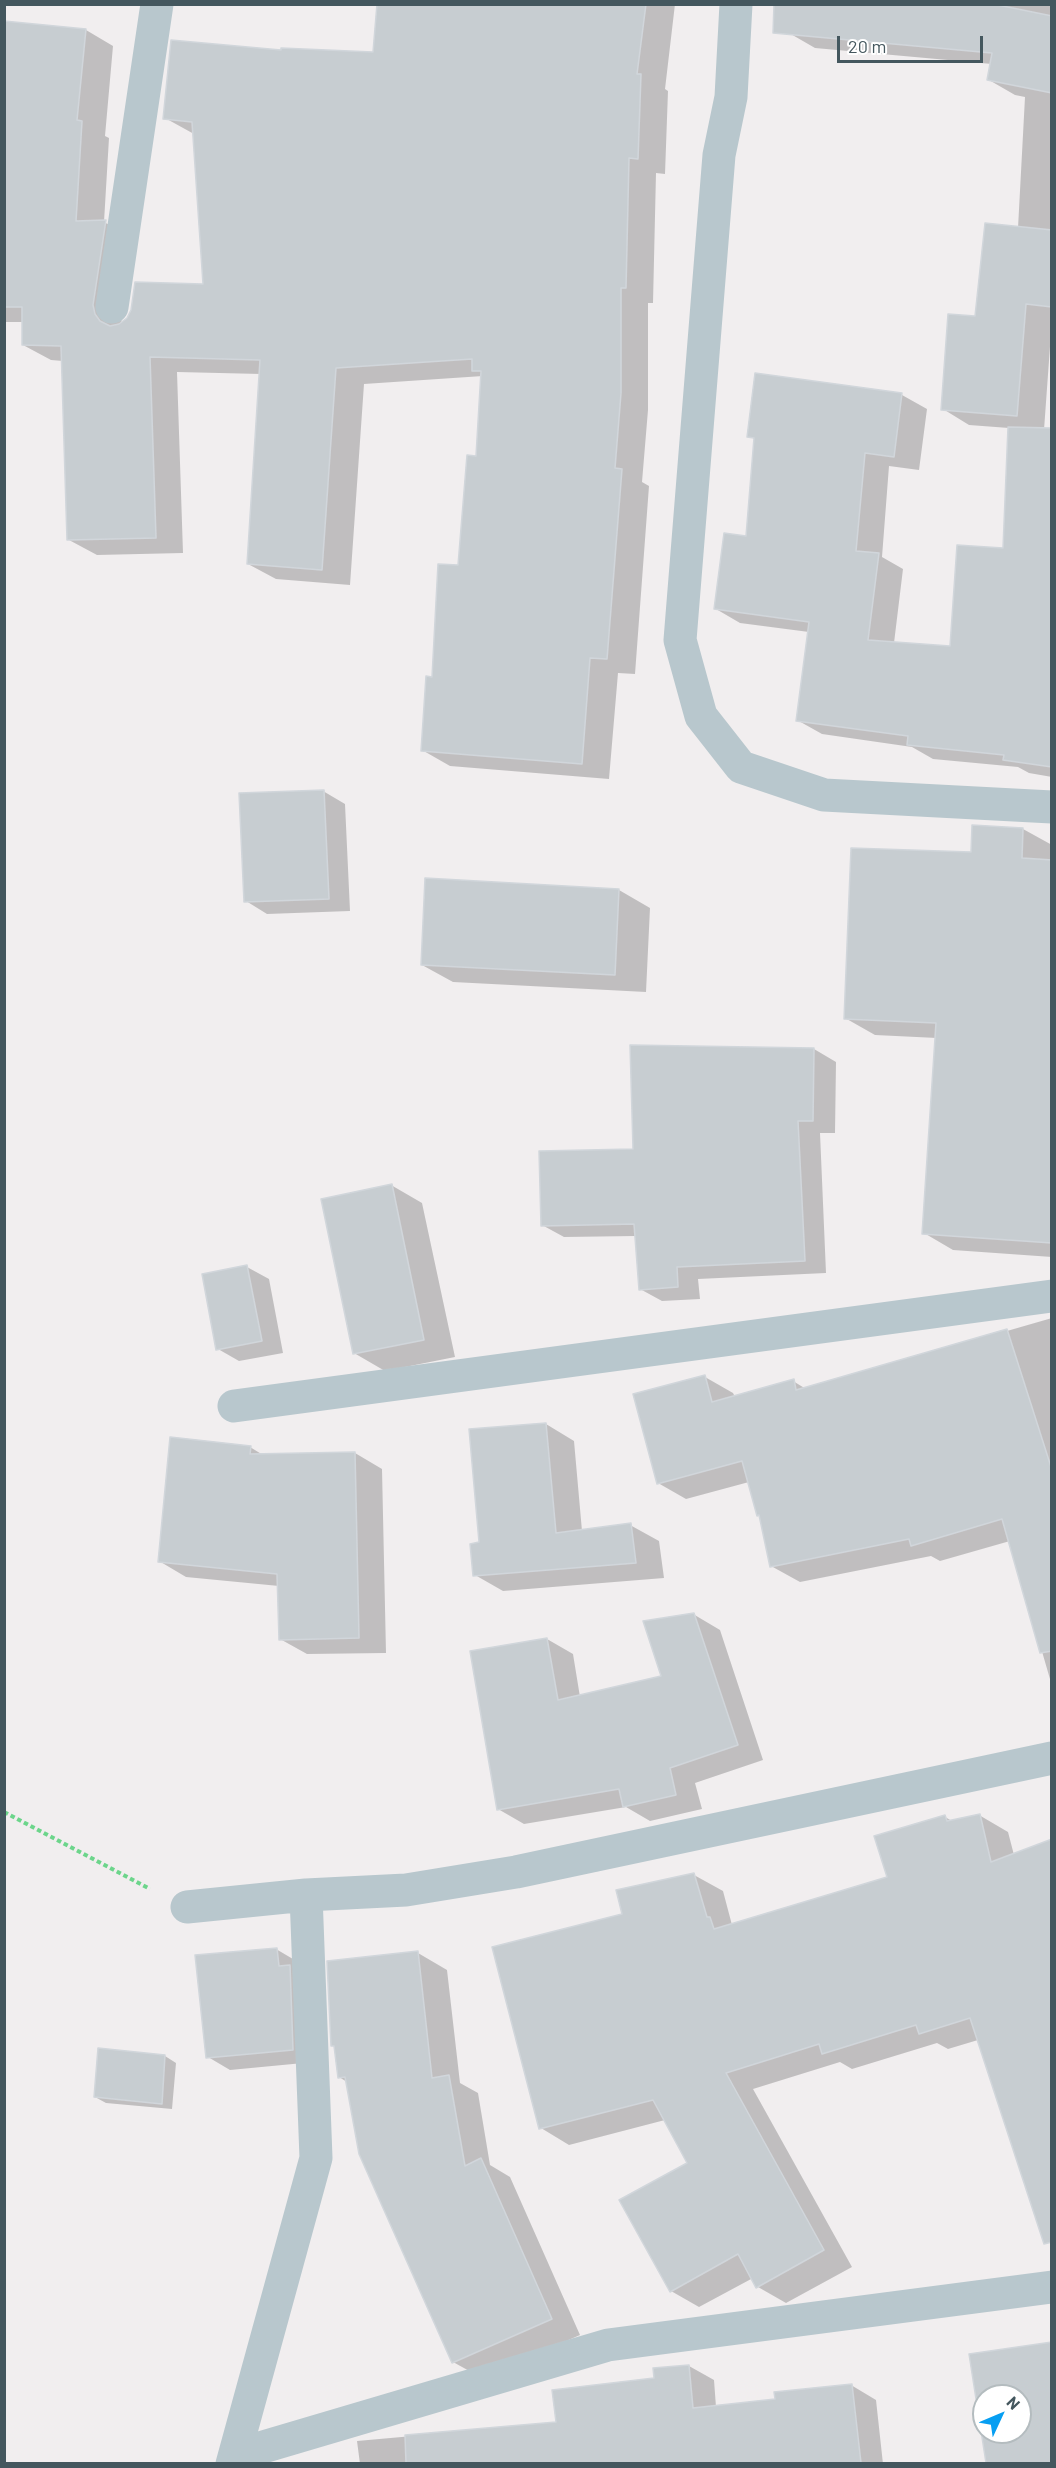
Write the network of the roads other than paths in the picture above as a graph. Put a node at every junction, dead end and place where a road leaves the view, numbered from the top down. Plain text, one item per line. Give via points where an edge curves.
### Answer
1 (157, 4) edge
2 (736, 4) edge
3 (112, 308) dead end
4 (1052, 807) edge
5 (1052, 1296) edge
6 (234, 1406) dead end
7 (1052, 1758) edge
8 (306, 1895) junction
9 (187, 1907) road end
10 (1052, 2287) edge
11 (234, 2459) edge

1 - 3 street
2 - 4 street via 731,97 719,155 680,640 701,716 741,767 824,795
5 - 6 street
7 - 8 street via 516,1872 406,1890
8 - 9 street
8 - 11 street via 316,2158
10 - 11 street via 608,2345

